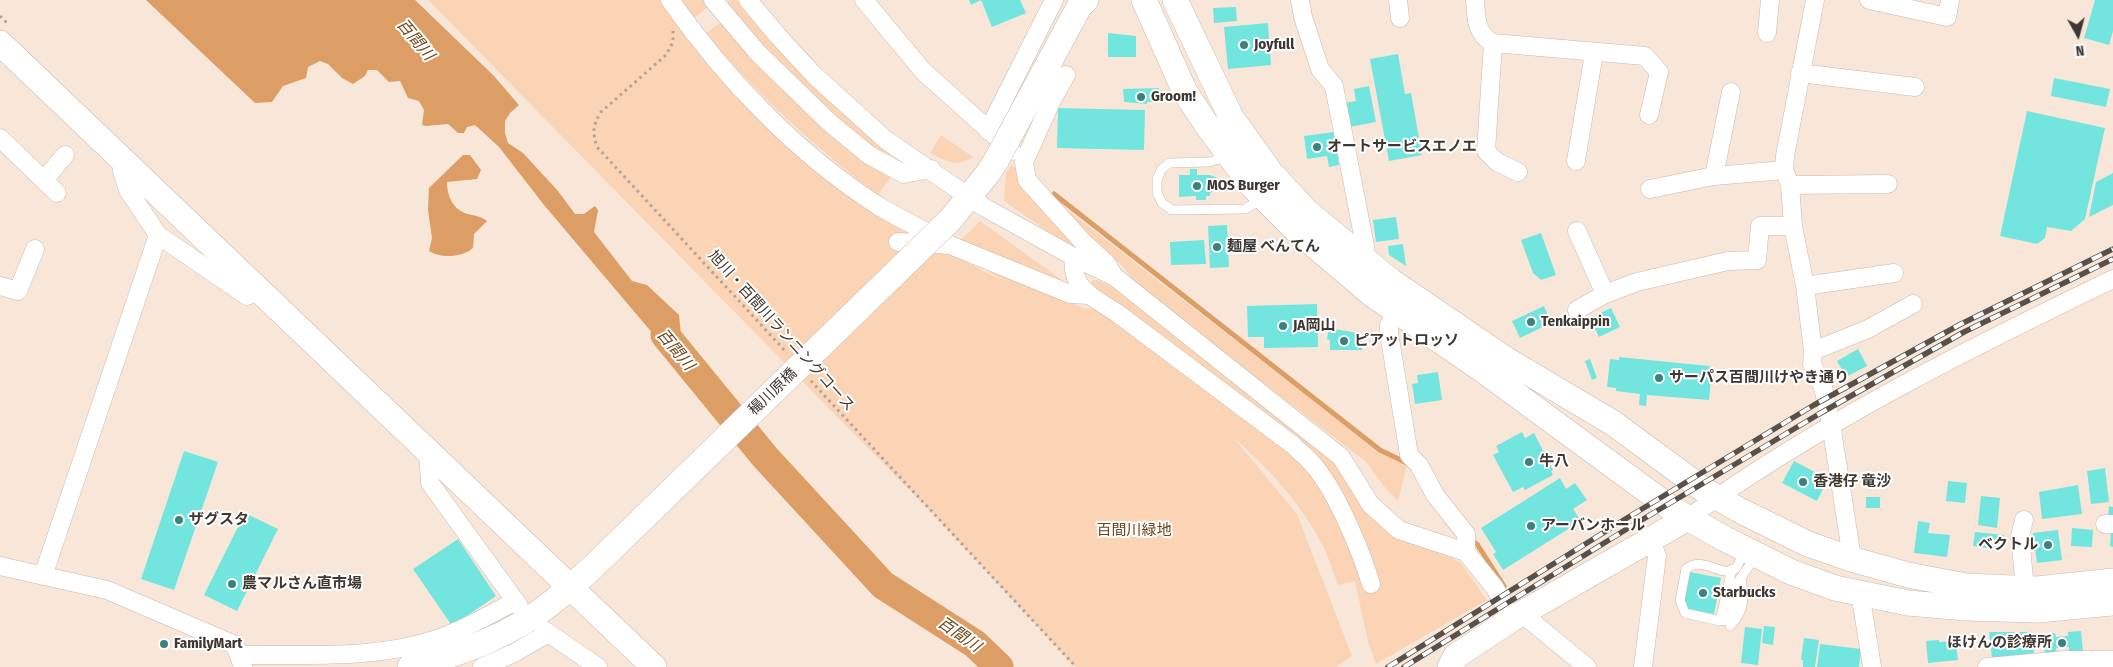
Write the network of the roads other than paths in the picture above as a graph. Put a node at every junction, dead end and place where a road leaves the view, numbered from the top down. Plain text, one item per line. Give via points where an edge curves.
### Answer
1 (670, 0) edge
2 (713, 0) edge
3 (748, 0) edge
4 (864, 0) edge
5 (1054, 0) edge
6 (1086, 0) edge
7 (1144, 0) edge
8 (1175, 0) edge
9 (1300, 0) edge
10 (1398, 0) edge
11 (1475, 0) edge
12 (1770, 0) edge
13 (1815, 0) edge
14 (1870, 0) edge
15 (1950, 0) edge
16 (1889, 2) edge
17 (1400, 18) dead end
18 (1767, 33) dead end
19 (0, 43) edge
20 (1493, 44) junction
21 (1594, 53) junction
22 (1800, 74) junction
23 (1066, 75) dead end
24 (1914, 87) dead end
25 (1731, 92) dead end
26 (1649, 116) dead end
27 (988, 131) junction
28 (0, 138) edge
29 (1227, 152) junction
30 (65, 155) dead end
31 (1576, 161) dead end
32 (124, 162) junction
33 (1024, 162) junction
34 (930, 169) junction
35 (1518, 172) dead end
36 (1714, 176) junction
37 (1788, 177) junction
38 (44, 180) junction
39 (1888, 184) dead end
40 (1650, 189) dead end
41 (57, 194) dead end
42 (970, 198) junction
43 (1264, 198) junction
44 (1793, 226) junction
45 (1577, 231) dead end
46 (158, 235) junction
47 (898, 242) dead end
48 (950, 244) junction
49 (34, 249) dead end
50 (1074, 257) junction
51 (1364, 261) junction
52 (1894, 273) dead end
53 (1115, 277) junction
54 (2113, 279) edge
55 (0, 286) edge
56 (1805, 286) junction
57 (259, 290) junction
58 (1088, 294) junction
59 (1605, 294) junction
60 (1913, 304) dead end
61 (1577, 310) dead end
62 (1397, 312) junction
63 (1814, 351) junction
64 (1831, 424) junction
65 (428, 452) junction
66 (1716, 497) junction
67 (1688, 518) junction
68 (2024, 520) dead end
69 (1650, 538) junction
70 (1466, 542) junction
71 (1744, 557) junction
72 (1851, 559) junction
73 (0, 566) edge
74 (43, 576) junction
75 (1741, 578) junction
76 (2113, 581) edge
77 (1370, 584) dead end
78 (570, 587) junction
79 (2025, 589) junction
80 (1863, 593) junction
81 (2113, 603) edge
82 (1516, 616) junction
83 (1720, 621) junction
84 (1730, 626) dead end
85 (2113, 660) edge
86 (242, 661) edge
87 (410, 667) edge
88 (482, 667) edge
89 (598, 667) edge
90 (654, 667) edge
91 (1450, 667) edge
92 (1587, 667) edge
93 (1643, 667) edge
94 (1872, 667) edge
95 (1986, 667) edge

1 - 48 street via 693,33 767,116 820,163 877,204
2 - 34 street via 758,53 869,156 904,174
3 - 34 street via 814,75 886,140
4 - 27 street via 923,71
5 - 27 street
6 - 42 street, 穝川原橋, bridge via 1079,7 997,159
7 - 29 street via 1185,92
8 - 51 street via 1231,117 1271,173 1307,212
9 - 51 street via 1320,68 1334,86 1365,246
10 - 17 street
11 - 20 street via 1477,24 1484,38
12 - 18 street
13 - 22 street
14 - 16 street
15 - 16 street via 1947,17
19 - 32 street
20 - 21 street
20 - 35 street via 1486,151 1497,162
21 - 26 street via 1645,56 1659,72
21 - 31 street
22 - 24 street
22 - 37 street
23 - 33 street
25 - 36 street
27 - 33 street
28 - 38 street
29 - 43 street
29 - 43 lane via 1209,162 1169,163 1161,170 1158,180 1157,192 1162,203 1172,210 1245,209
30 - 38 street
32 - 46 street via 122,171 128,190
32 - 57 street
33 - 53 street via 1027,180 1106,263
34 - 42 street
36 - 37 street
36 - 40 street
37 - 39 street
37 - 44 street
38 - 41 street
42 - 50 street
42 - 78 street, 穝川原橋, bridge
43 - 62 street via 1372,295
44 - 56 street
44 - 59 street via 1760,226 1757,260 1728,261 1637,282
45 - 59 street
46 - 57 street via 247,296
46 - 74 street
47 - 48 street
48 - 58 street via 1070,294
49 - 55 street via 18,292
50 - 53 street
50 - 58 street via 1072,269 1075,278
51 - 66 street via 1507,360 1613,423
52 - 56 street
53 - 70 street via 1341,457 1372,505 1398,530
54 - 64 street via 1971,347
56 - 63 street
57 - 65 street
58 - 77 street via 1277,434 1315,466 1364,560
59 - 61 street
60 - 63 street via 1868,329
62 - 67 street
62 - 70 street via 1389,325 1389,333 1409,455 1419,465
63 - 64 street via 1812,364 1823,387
64 - 66 street
64 - 72 street
65 - 78 street
65 - 86 street via 430,483 518,604 437,639 409,646 374,652
66 - 67 street
66 - 72 street via 1808,544
67 - 69 street
67 - 71 street
68 - 79 street via 2020,536
69 - 82 street
69 - 93 street via 1656,556
70 - 82 street
71 - 75 lane
71 - 80 street via 1835,588
71 - 83 lane
71 - 83 lane via 1724,571 1699,563 1684,573 1680,600 1685,613
72 - 79 street via 1908,576 1957,584
73 - 74 street
74 - 86 street via 107,590 235,646
75 - 83 lane via 1731,614
75 - 84 lane via 1743,608
76 - 79 street
78 - 87 street, 穝川原橋 via 549,605 497,636 471,648
78 - 90 street
80 - 81 street via 1908,603 1966,608 2038,610
80 - 94 street
82 - 91 street via 1456,656
82 - 92 street
85 - 95 street via 2066,660
88 - 89 street via 514,653 546,632

